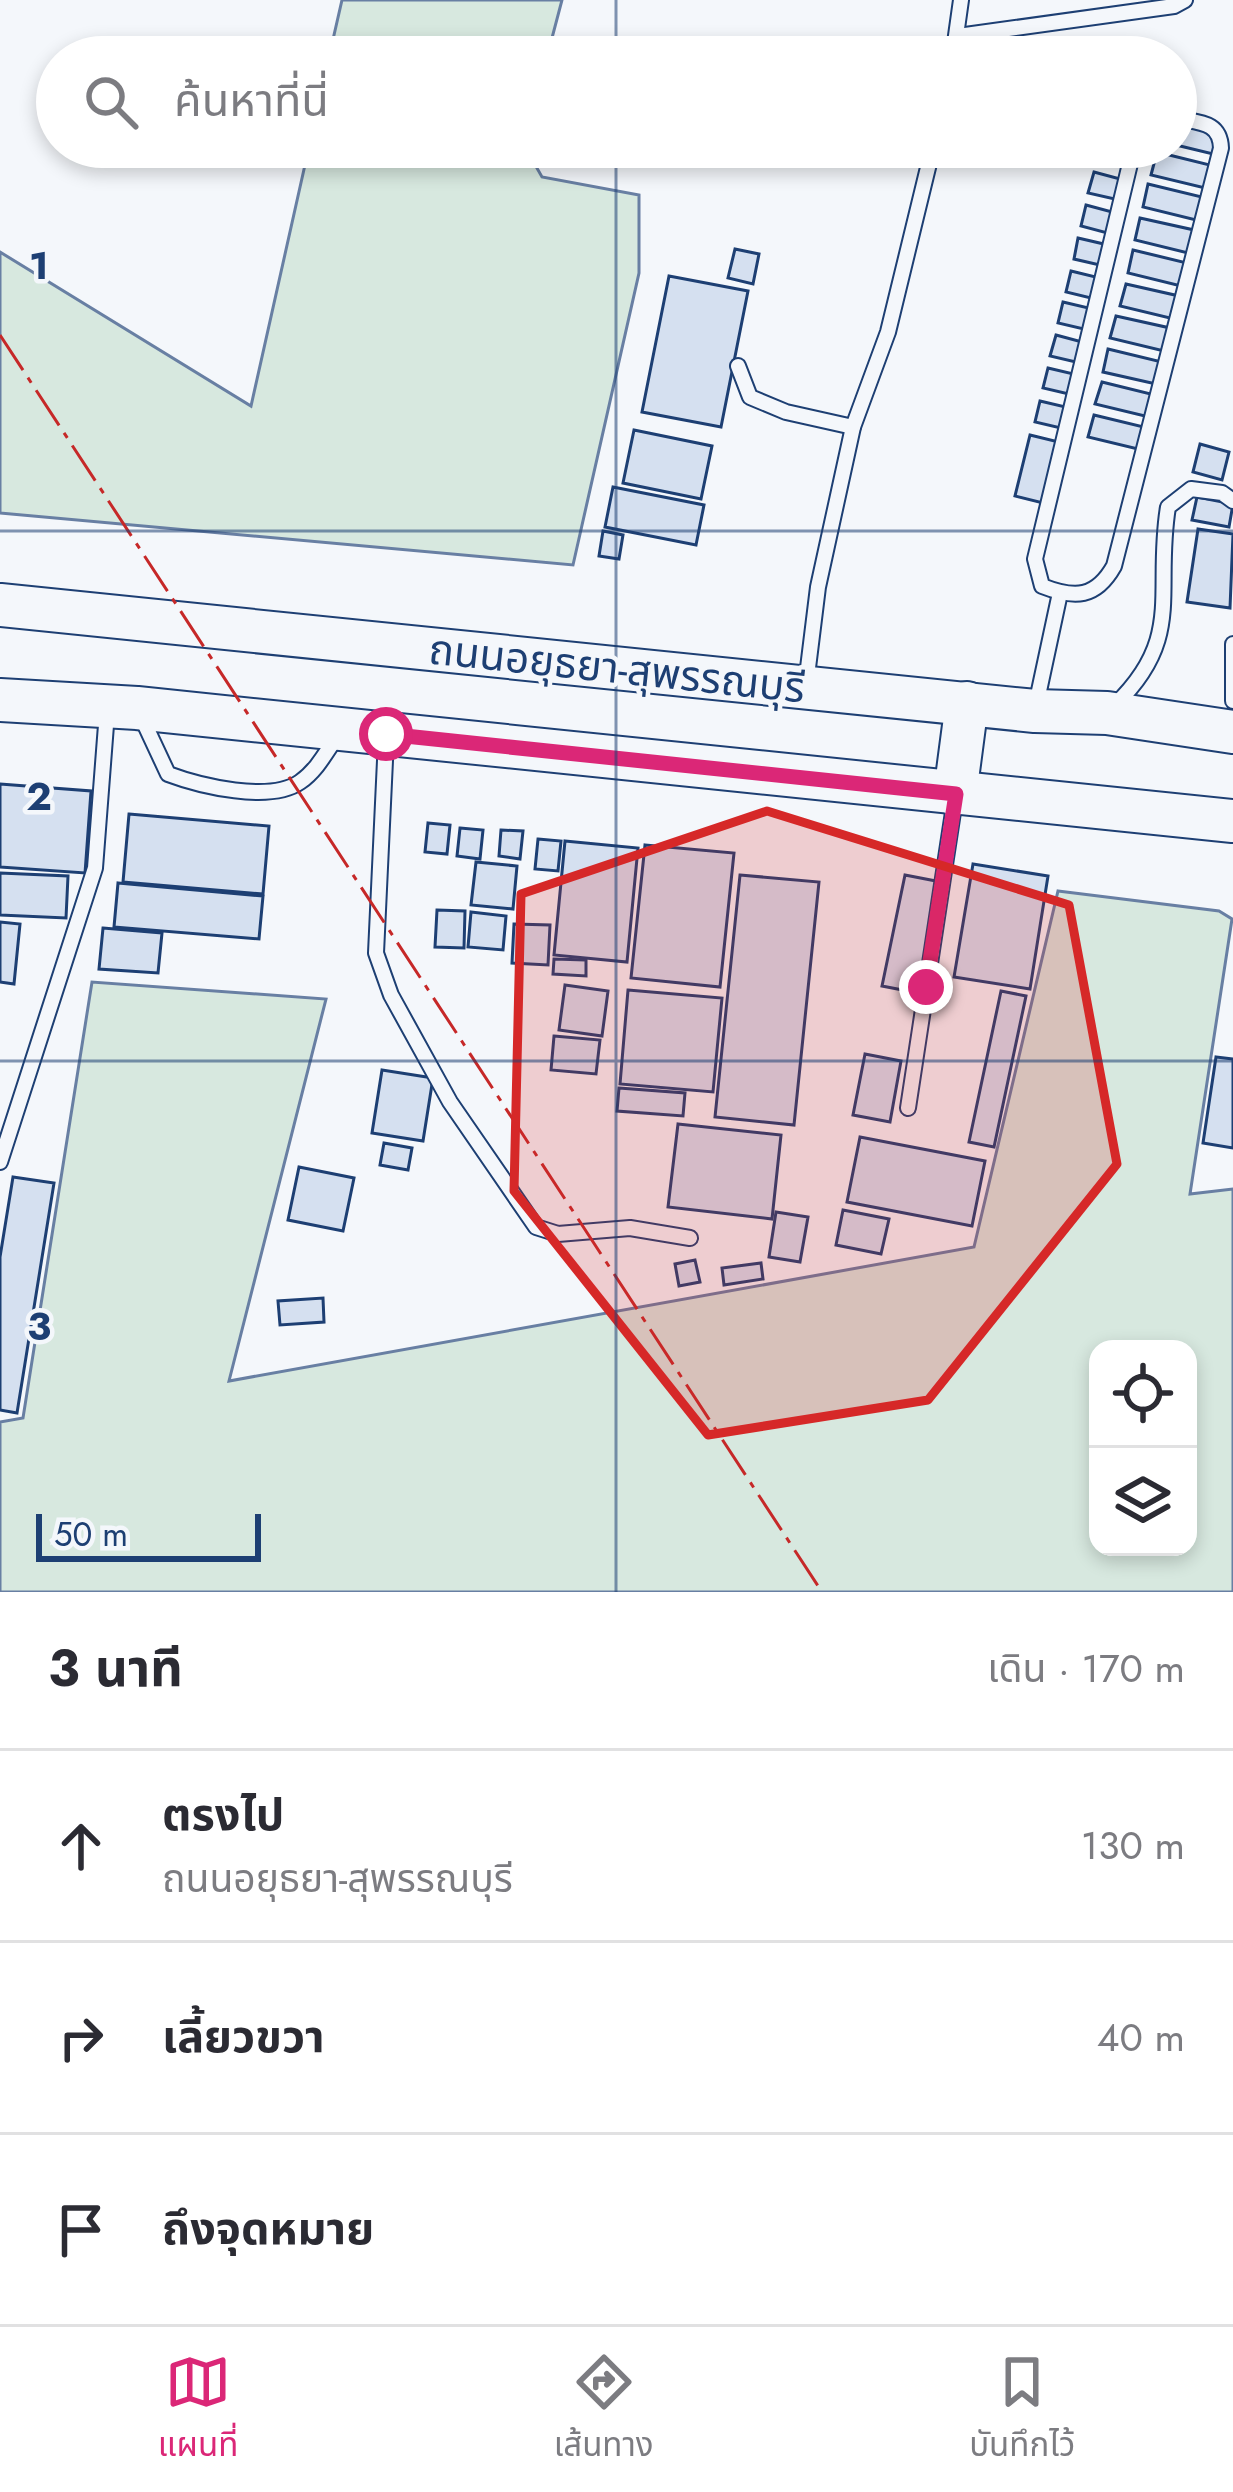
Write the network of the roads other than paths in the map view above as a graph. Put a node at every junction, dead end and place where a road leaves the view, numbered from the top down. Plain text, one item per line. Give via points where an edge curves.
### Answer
1 (961, 0) edge
2 (1185, 0) edge
3 (958, 36) joint
4 (1197, 122) edge
5 (928, 168) edge
6 (1130, 168) edge
7 (738, 366) dead end
8 (853, 427) junction
9 (1233, 501) edge
10 (1060, 593) junction
11 (0, 605) edge
12 (1233, 644) edge
13 (806, 688) junction
14 (0, 700) edge
15 (1233, 701) edge
16 (967, 703) junction
17 (122, 707) junction
18 (1035, 711) junction
19 (1107, 712) junction
20 (342, 729) junction
21 (1233, 732) edge
22 (386, 734) junction
23 (956, 794) junction
24 (1233, 821) edge
25 (908, 1108) dead end
26 (0, 1162) edge
27 (690, 1238) dead end

1 - 3 lane
2 - 3 lane
4 - 10 lane via 1219,130 1222,148 1114,566 1084,596
5 - 8 lane via 888,332
6 - 10 lane via 1035,559 1042,586
7 - 8 lane via 750,398
8 - 13 lane via 818,587
9 - 19 lane via 1191,489 1168,507 1162,633 1140,680
10 - 18 lane
11 - 13 main road, ถนนอยุธยา-สุพรรณบุรี
12 - 15 lane
13 - 16 main road, ถนนอยุธยา-สุพรรณบุรี
14 - 17 main road
16 - 18 main road, ถนนอยุธยา-สุพรรณบุรี
16 - 23 main road
17 - 20 main road
17 - 20 lane via 168,774 271,791 296,786
17 - 26 lane via 95,868
18 - 19 main road, ถนนอยุธยา-สุพรรณบุรี
19 - 21 main road, ถนนอยุธยา-สุพรรณบุรี
20 - 22 main road
22 - 23 main road
22 - 27 lane via 376,953 450,1102 536,1227
23 - 24 main road
23 - 25 lane

